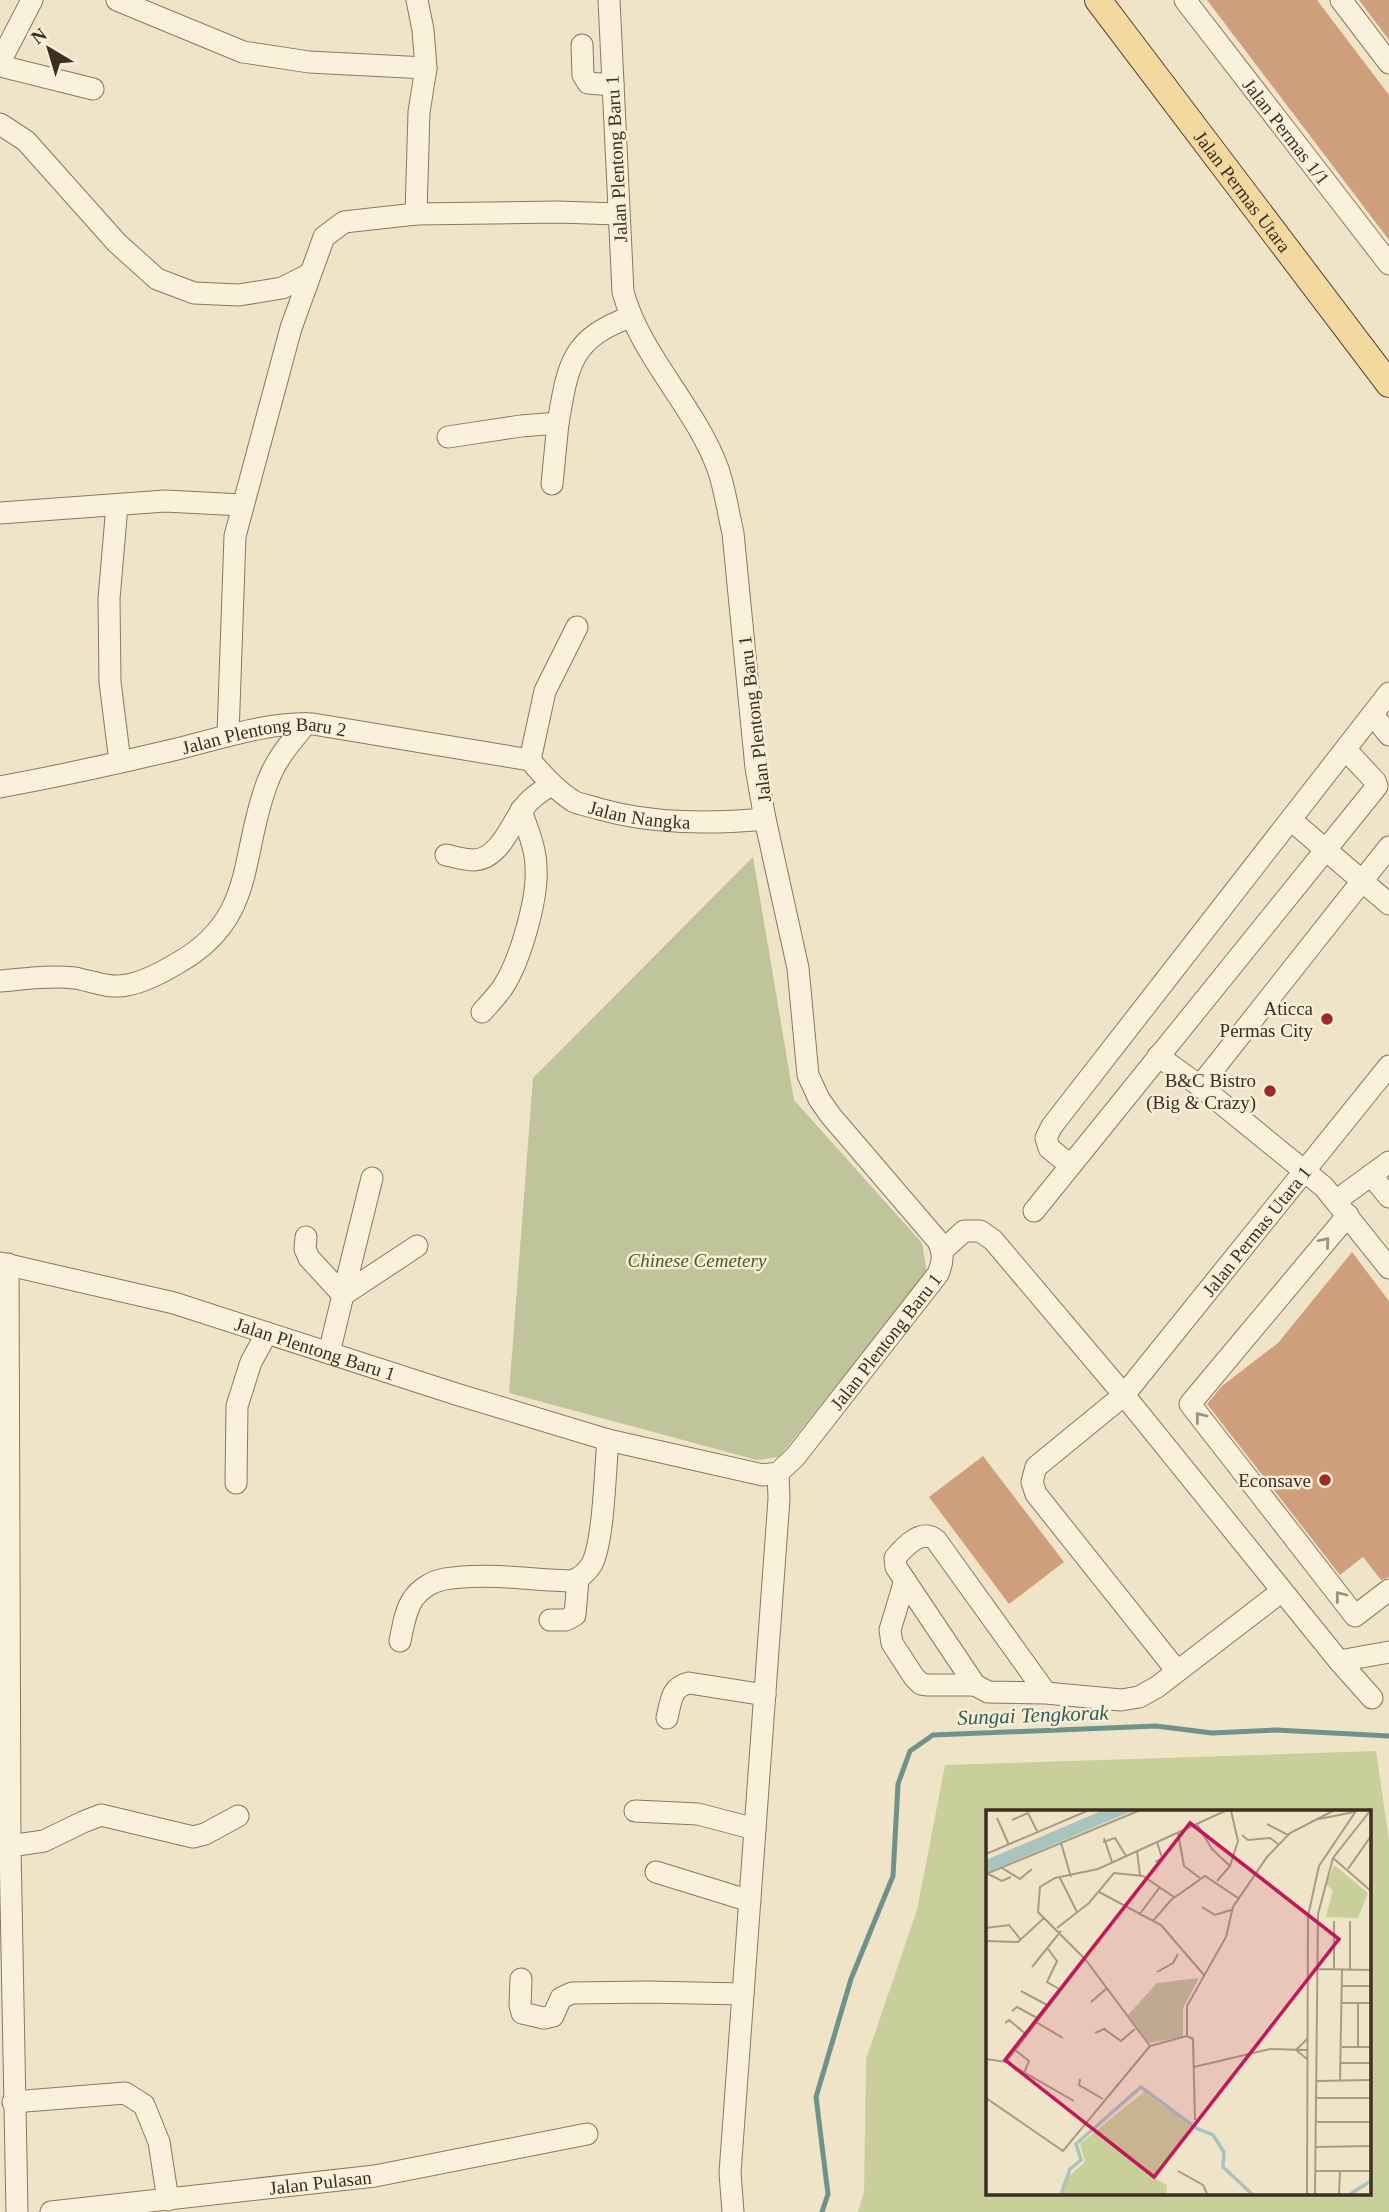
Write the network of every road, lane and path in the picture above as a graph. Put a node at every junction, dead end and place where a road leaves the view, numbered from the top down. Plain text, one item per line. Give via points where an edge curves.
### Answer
1 (32, 0) edge
2 (117, 0) edge
3 (417, 0) edge
4 (609, 0) edge
5 (1098, 0) edge
6 (1185, 0) edge
7 (1341, 0) edge
8 (582, 45) dead end
9 (1389, 63) edge
10 (0, 64) edge
11 (426, 68) junction
12 (613, 85) junction
13 (93, 89) dead end
14 (0, 124) edge
15 (415, 214) junction
16 (618, 214) junction
17 (1389, 264) edge
18 (308, 275) junction
19 (630, 317) junction
20 (1389, 384) edge
21 (558, 423) junction
22 (448, 437) dead end
23 (552, 484) dead end
24 (242, 505) junction
25 (117, 506) junction
26 (0, 513) edge
27 (577, 628) dead end
28 (1389, 694) edge
29 (1373, 715) junction
30 (306, 723) junction
31 (229, 735) junction
32 (1389, 735) edge
33 (1346, 750) junction
34 (530, 760) junction
35 (120, 762) junction
36 (551, 785) junction
37 (0, 787) edge
38 (521, 810) junction
39 (765, 820) junction
40 (1291, 820) junction
41 (1389, 846) edge
42 (1325, 850) junction
43 (446, 855) dead end
44 (1362, 881) junction
45 (1389, 904) edge
46 (0, 981) edge
47 (482, 1012) dead end
48 (1158, 1056) junction
49 (1389, 1066) edge
50 (1200, 1086) junction
51 (1389, 1162) edge
52 (1070, 1165) junction
53 (1305, 1170) junction
54 (1371, 1175) junction
55 (372, 1178) dead end
56 (1389, 1197) edge
57 (1342, 1208) junction
58 (1034, 1211) dead end
59 (306, 1237) dead end
60 (417, 1246) dead end
61 (943, 1250) junction
62 (4, 1263) edge
63 (1389, 1268) edge
64 (343, 1295) junction
65 (267, 1333) junction
66 (329, 1353) junction
67 (1125, 1395) junction
68 (608, 1440) junction
69 (778, 1473) junction
70 (236, 1483) dead end
71 (4, 1554) edge
72 (578, 1579) junction
73 (905, 1580) junction
74 (1389, 1590) edge
75 (1282, 1591) junction
76 (550, 1620) dead end
77 (400, 1641) dead end
78 (1389, 1653) edge
79 (1339, 1661) junction
80 (1177, 1671) junction
81 (975, 1685) junction
82 (1046, 1693) junction
83 (765, 1695) junction
84 (1372, 1698) dead end
85 (5, 1701) edge
86 (667, 1718) dead end
87 (635, 1811) dead end
88 (238, 1816) dead end
89 (5, 1819) edge
90 (755, 1829) junction
91 (9, 1846) junction
92 (656, 1872) dead end
93 (750, 1901) junction
94 (6, 1964) edge
95 (521, 1979) dead end
96 (743, 1994) junction
97 (13, 2102) junction
98 (587, 2134) dead end
99 (168, 2200) junction
100 (17, 2212) edge
101 (51, 2212) edge
102 (733, 2212) edge

1 - 10 street
2 - 11 street via 243,52 309,62
3 - 11 street
4 - 12 street, Jalan Plentong Baru 1
5 - 20 main road, Jalan Permas Utara
6 - 17 street, Jalan Permas 1/1
7 - 9 street
8 - 12 street via 583,75 588,83
10 - 13 street
11 - 15 street via 419,112
12 - 16 street, Jalan Plentong Baru 1
14 - 18 street via 26,141 117,243 157,279 194,293 239,295 282,288
15 - 16 street
15 - 18 street via 344,222 324,237
16 - 19 street, Jalan Plentong Baru 1 via 623,292
18 - 24 street
19 - 21 street via 605,326 584,342 572,362
19 - 39 street, Jalan Plentong Baru 1 via 717,468 733,533
21 - 22 street
21 - 23 street
24 - 25 street via 165,501
24 - 31 street via 235,536
25 - 26 street
25 - 35 street via 109,599 110,682
27 - 34 street via 545,691
28 - 29 street
29 - 32 street
29 - 33 street
30 - 31 street, Jalan Plentong Baru 2
30 - 34 street, Jalan Plentong Baru 2
30 - 46 street via 279,756 268,779 235,905 204,943 175,965 129,985 52,977
31 - 35 street, Jalan Plentong Baru 2
33 - 40 street
33 - 42 street via 1377,786
34 - 36 street, Jalan Nangka
35 - 37 street, Jalan Plentong Baru 2
36 - 38 street
36 - 39 street, Jalan Nangka via 575,802 626,817 719,823
38 - 43 street via 490,853 476,860
38 - 47 street via 535,856 536,886 516,962
39 - 61 street, Jalan Plentong Baru 1 via 792,932 813,1087
40 - 42 street
40 - 52 street via 1052,1126 1046,1138 1049,1148
41 - 44 street
42 - 44 street
42 - 48 street
44 - 45 street
44 - 50 street
48 - 50 street
48 - 52 street
49 - 53 street, Jalan Permas Utara 1
50 - 53 street
51 - 54 street
52 - 58 street
53 - 57 street
53 - 67 street, Jalan Permas Utara 1
54 - 56 street
54 - 57 street
55 - 64 street
57 - 63 street
74 -> 57 street via 1355,1616 1190,1404
59 - 64 street via 309,1258
60 - 64 street
61 - 67 street via 964,1231 980,1231 993,1240
61 - 69 street, Jalan Plentong Baru 1 via 932,1283
62 - 65 street, Jalan Plentong Baru 1 via 174,1303
62 - 71 street
64 - 66 street
65 - 66 street, Jalan Plentong Baru 1
65 - 70 street via 237,1406
66 - 68 street, Jalan Plentong Baru 1
67 - 75 street
67 - 80 street, Jalan Permas Utara 1 via 1036,1467 1032,1482 1036,1494
68 - 69 street, Jalan Plentong Baru 1 via 763,1475
68 - 72 street via 598,1542 593,1562
69 - 83 street
71 - 85 street
72 - 76 street via 574,1616
72 - 77 street via 481,1577 434,1582 413,1599
73 - 81 street
73 - 81 street via 890,1630 892,1643 914,1677 928,1685
73 - 82 street via 895,1558 923,1534 930,1535
75 - 79 street
75 - 80 street
78 - 79 street
79 - 84 street
80 - 82 street via 1139,1697 1121,1700
81 - 82 street via 988,1692
83 - 86 street via 679,1685 673,1691
83 - 90 street
85 - 89 street
87 - 90 street via 698,1814
88 - 91 street via 193,1837 101,1815 44,1841
89 - 91 street
90 - 93 street
91 - 94 street
92 - 93 street
93 - 96 street
94 - 97 street
95 - 96 street via 521,2011 544,2018 553,2016 561,1998 572,1993
96 - 102 street via 730,2173
97 - 99 street via 125,2094 144,2105 159,2142
97 - 100 street
98 - 99 street, Jalan Pulasan via 376,2176
99 - 101 street, Jalan Pulasan

